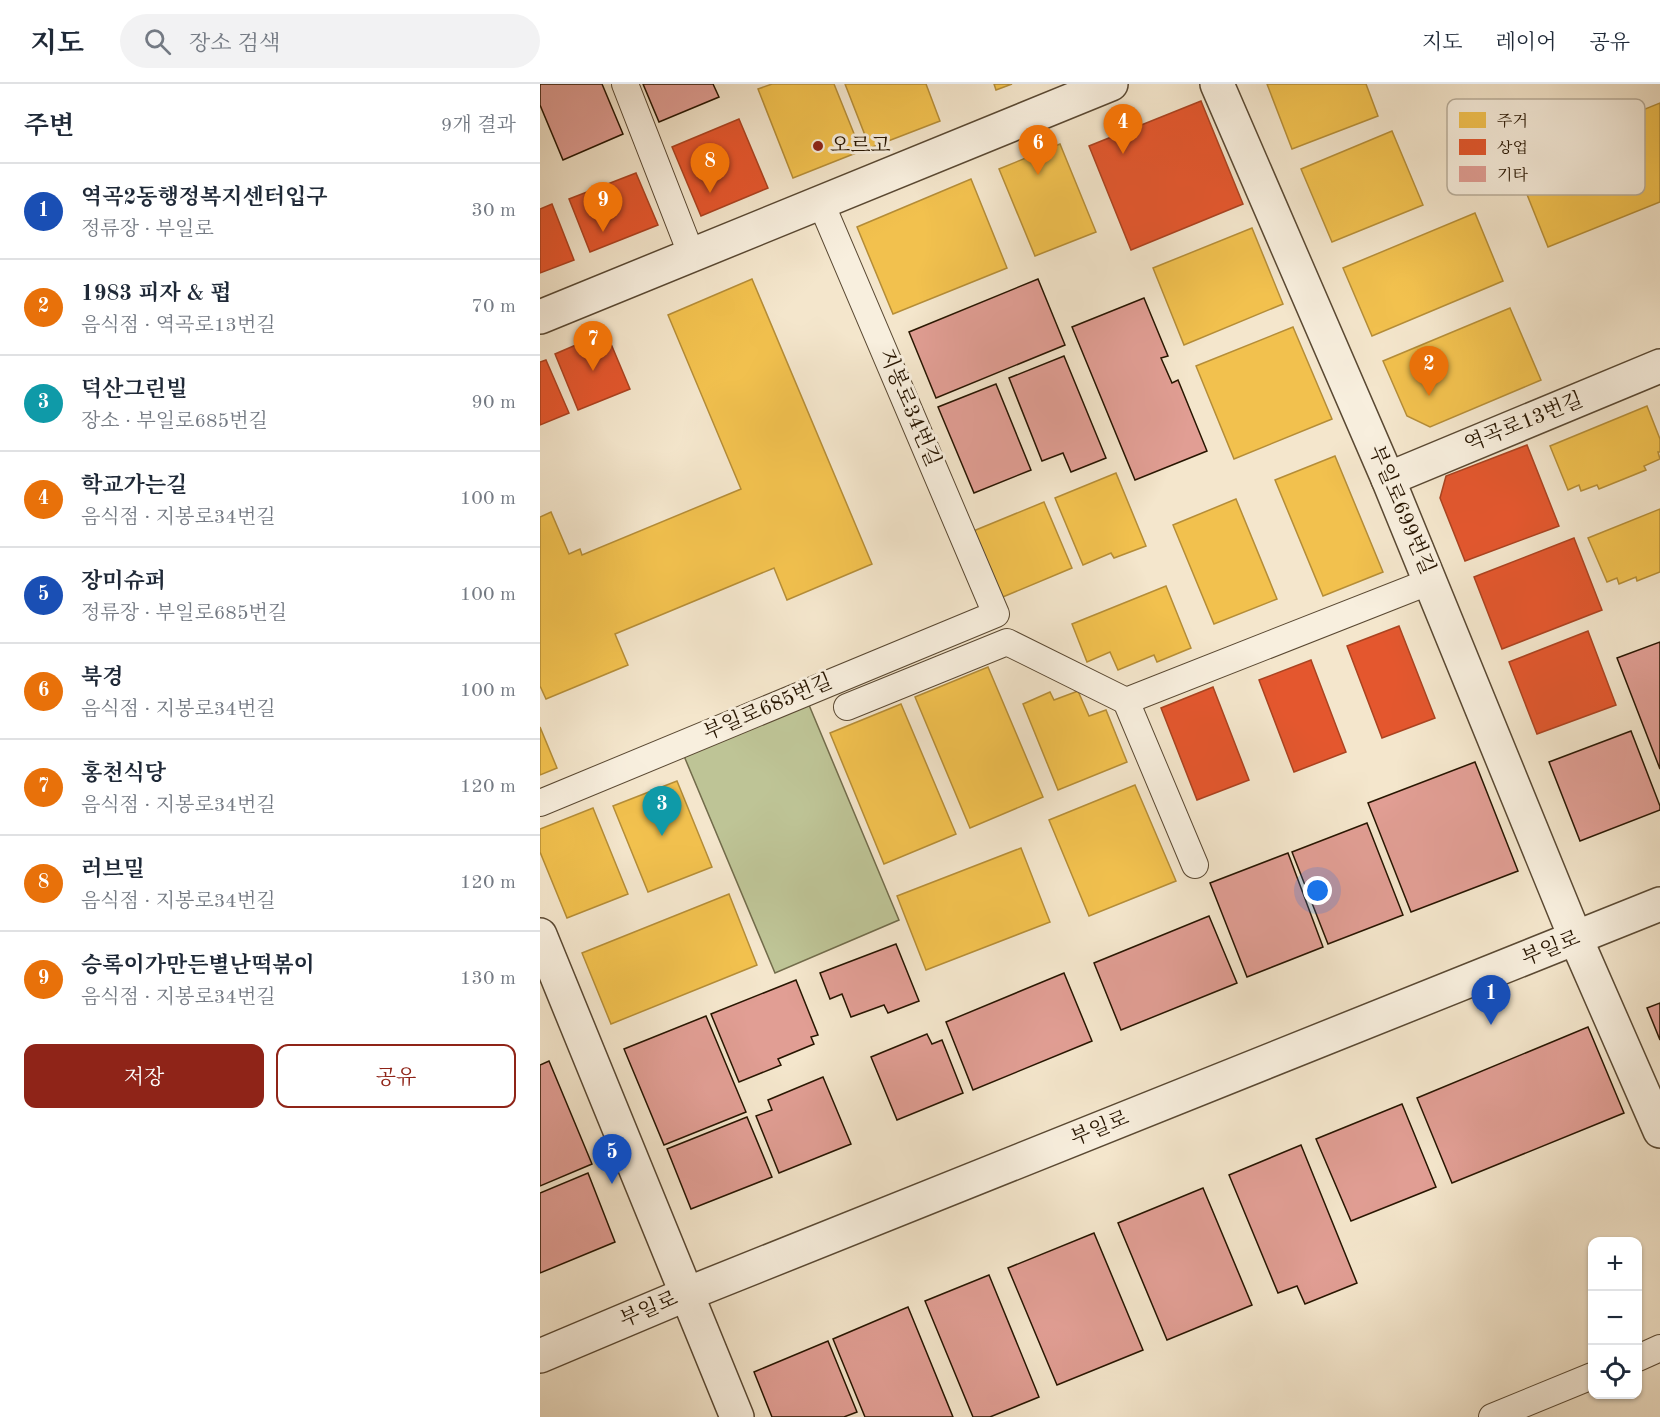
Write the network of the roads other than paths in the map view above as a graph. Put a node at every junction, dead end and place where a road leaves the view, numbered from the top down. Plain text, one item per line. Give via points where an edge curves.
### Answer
1 (625, 84) edge
2 (1111, 84) edge
3 (1217, 84) edge
4 (821, 203) junction
5 (692, 255) junction
6 (540, 317) edge
7 (1660, 366) edge
8 (1388, 479) junction
9 (1431, 581) junction
10 (996, 614) joint
11 (1126, 701) junction
12 (847, 707) dead end
13 (540, 803) edge
14 (1195, 865) dead end
15 (1660, 904) edge
16 (540, 935) edge
17 (1576, 939) junction
18 (1660, 1131) edge
19 (687, 1294) junction
20 (1660, 1348) edge
21 (540, 1356) edge
22 (1642, 1356) edge
23 (1588, 1378) edge
24 (737, 1417) edge
25 (1492, 1417) edge

1 - 5 lane
2 - 4 street
3 - 8 street, 부일로699번길
4 - 5 street
4 - 10 lane, 지봉로34번길
5 - 6 street
7 - 8 street, 역곡로13번길
8 - 9 street, 부일로699번길
9 - 11 lane
9 - 17 street, 부일로699번길
10 - 13 lane, 부일로685번길
11 - 12 lane via 1007,642
11 - 14 lane
15 - 17 street, 부일로
16 - 19 street
17 - 18 street, 부일로699번길
17 - 19 street, 부일로
19 - 21 street, 부일로
19 - 24 street
20 - 22 lane
23 - 25 lane

